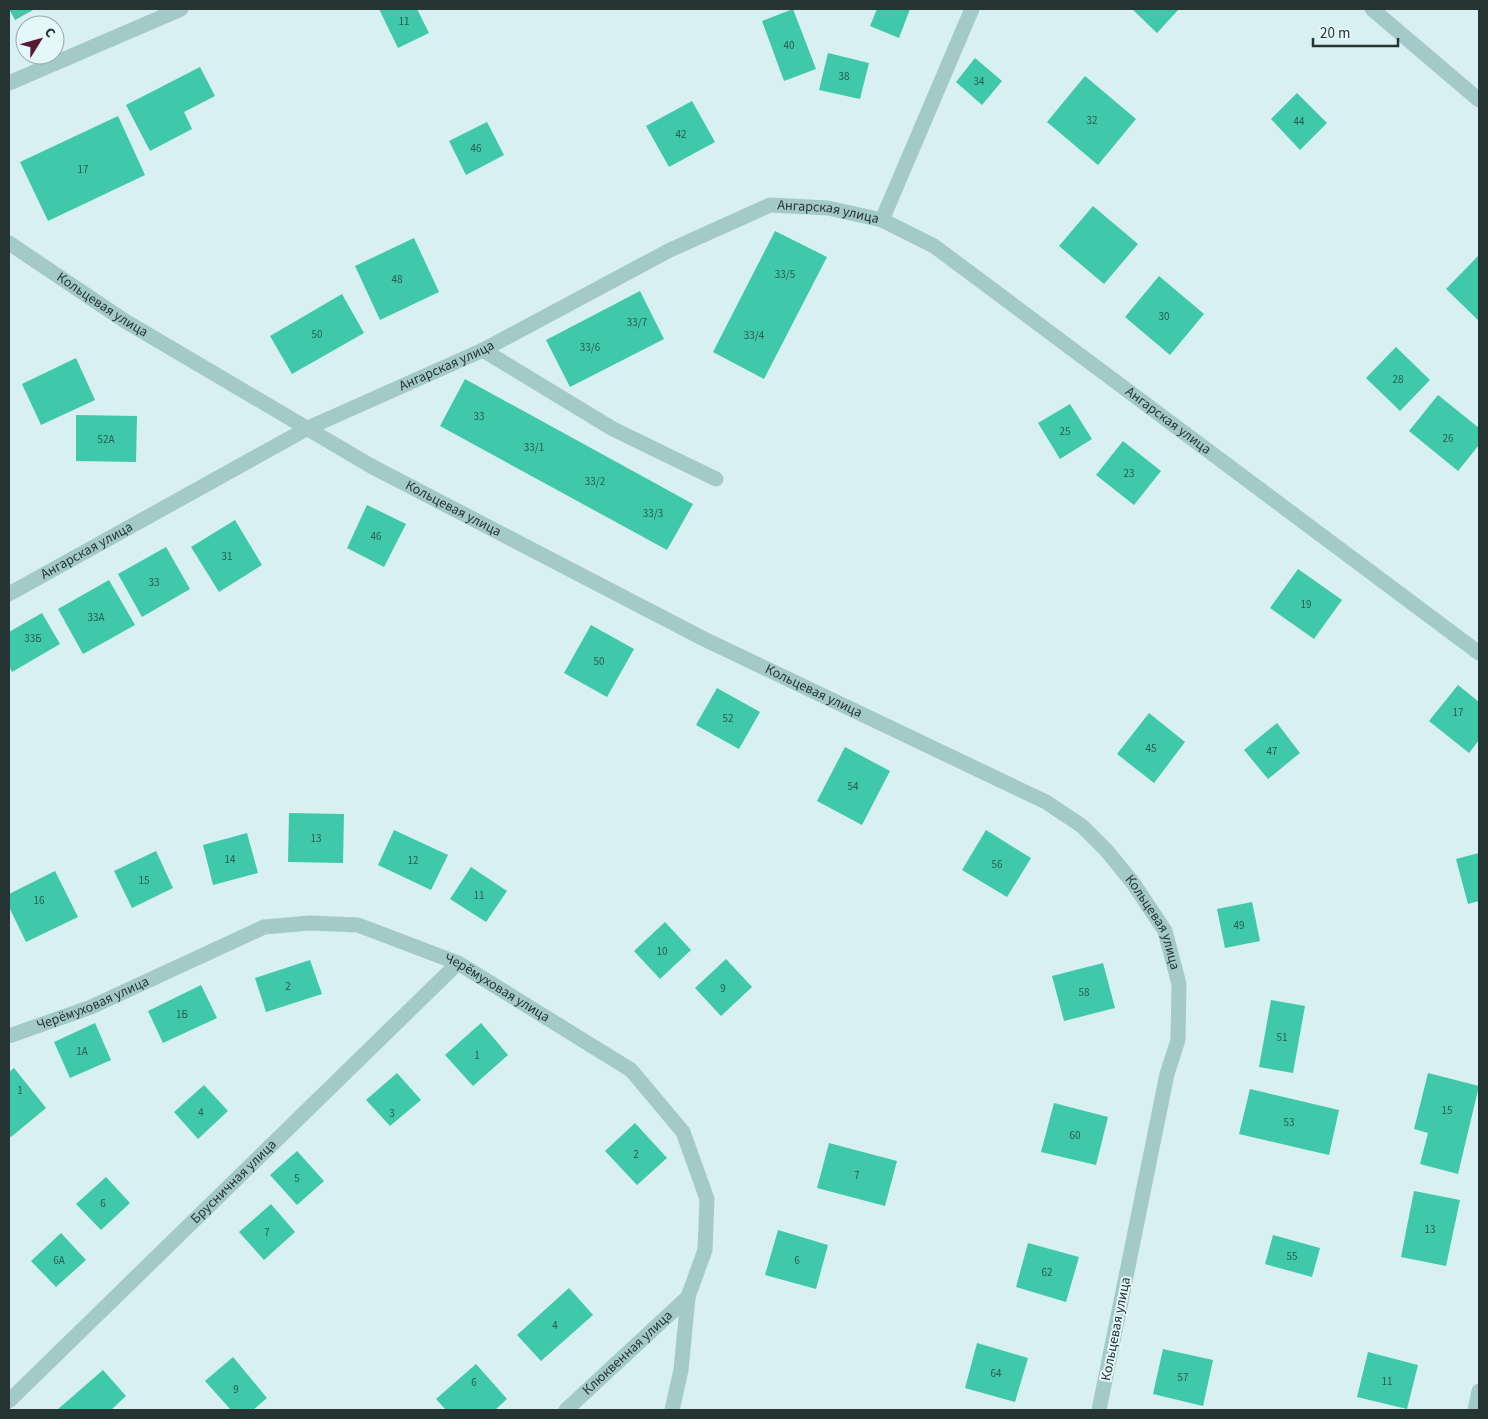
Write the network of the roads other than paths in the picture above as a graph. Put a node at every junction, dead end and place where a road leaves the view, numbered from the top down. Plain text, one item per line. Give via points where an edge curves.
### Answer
1 (181, 9) edge
2 (972, 9) edge
3 (1372, 9) edge
4 (9, 83) edge
5 (1479, 100) edge
6 (882, 220) junction
7 (9, 243) edge
8 (483, 350) junction
9 (308, 428) junction
10 (716, 478) dead end
11 (9, 594) edge
12 (1479, 653) edge
13 (458, 963) junction
14 (9, 1036) edge
15 (688, 1297) junction
16 (1479, 1391) edge
17 (9, 1400) edge
18 (566, 1410) edge
19 (672, 1410) edge
20 (1100, 1410) edge
21 (1476, 1410) edge

1 - 4 street
2 - 6 street
3 - 5 street
6 - 8 street, Ангарская улица via 828,208 770,205 670,250
6 - 12 street, Ангарская улица via 934,246
7 - 9 street, Кольцевая улица via 125,321
8 - 9 street, Ангарская улица
8 - 10 street via 613,429
9 - 11 street, Ангарская улица
9 - 20 street, Кольцевая улица via 371,466 704,638 1046,802 1082,826 1133,883 1165,931 1179,984 1178,1040 1167,1074
13 - 14 street, Черёмуховая улица via 358,925 310,923 264,927 91,1007
13 - 15 street, Черёмуховая улица via 631,1070 683,1132 706,1199 705,1250
13 - 17 street, Брусничная улица
15 - 18 street, Клюквенная улица
15 - 19 street, Черёмуховая улица via 681,1370
16 - 21 street

